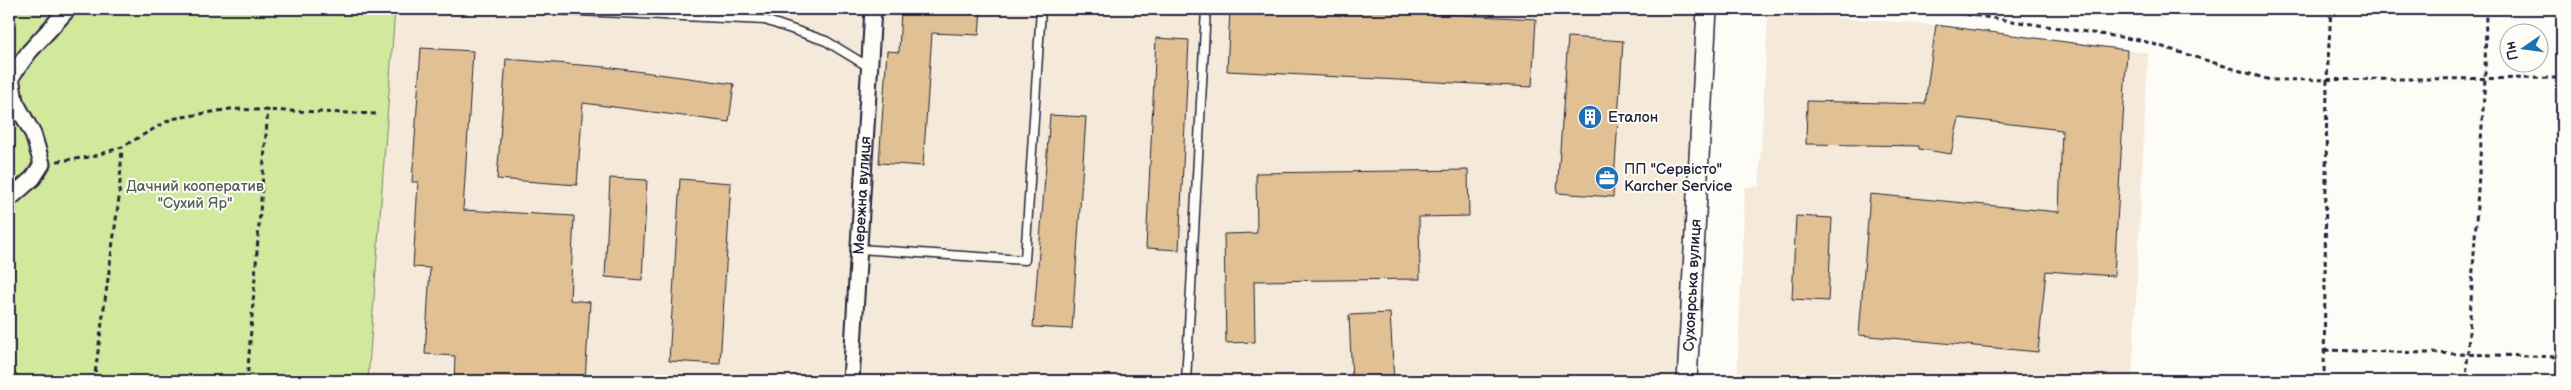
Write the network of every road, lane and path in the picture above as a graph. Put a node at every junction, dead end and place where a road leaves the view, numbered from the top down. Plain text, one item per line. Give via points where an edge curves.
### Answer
1 (68, 9) edge
2 (538, 9) edge
3 (873, 9) edge
4 (1041, 9) edge
5 (1206, 9) edge
6 (1707, 9) edge
7 (1884, 9) edge
8 (2331, 9) edge
9 (2486, 9) edge
10 (869, 66) junction
11 (2485, 78) junction
12 (2562, 78) edge
13 (2327, 79) junction
14 (268, 110) junction
15 (379, 114) dead end
16 (122, 147) junction
17 (42, 164) junction
18 (9, 199) edge
19 (859, 249) junction
20 (2325, 350) junction
21 (2468, 356) junction
22 (2562, 357) edge
23 (94, 381) edge
24 (247, 381) edge
25 (851, 381) edge
26 (1186, 381) edge
27 (1687, 381) edge
28 (2324, 381) edge
29 (2466, 381) edge

1 - 17 street via 11,77 15,101 33,134
2 - 10 lane via 765,20 826,42
3 - 10 street, Мережна вулиця
4 - 19 lane via 1025,260
5 - 26 lane
6 - 27 street, Сухоярська вулиця
7 - 13 path via 1958,13 2140,40 2270,80
8 - 13 path
9 - 11 path
10 - 19 street, Мережна вулиця
11 - 12 path
11 - 13 path
11 - 21 path
13 - 20 path
14 - 15 path
14 - 16 path via 230,110 171,119
14 - 24 path
16 - 17 path via 91,157
16 - 23 path via 119,198
17 - 18 street via 33,178
19 - 25 street, Мережна вулиця
20 - 21 path
20 - 28 path
21 - 22 path
21 - 29 path

